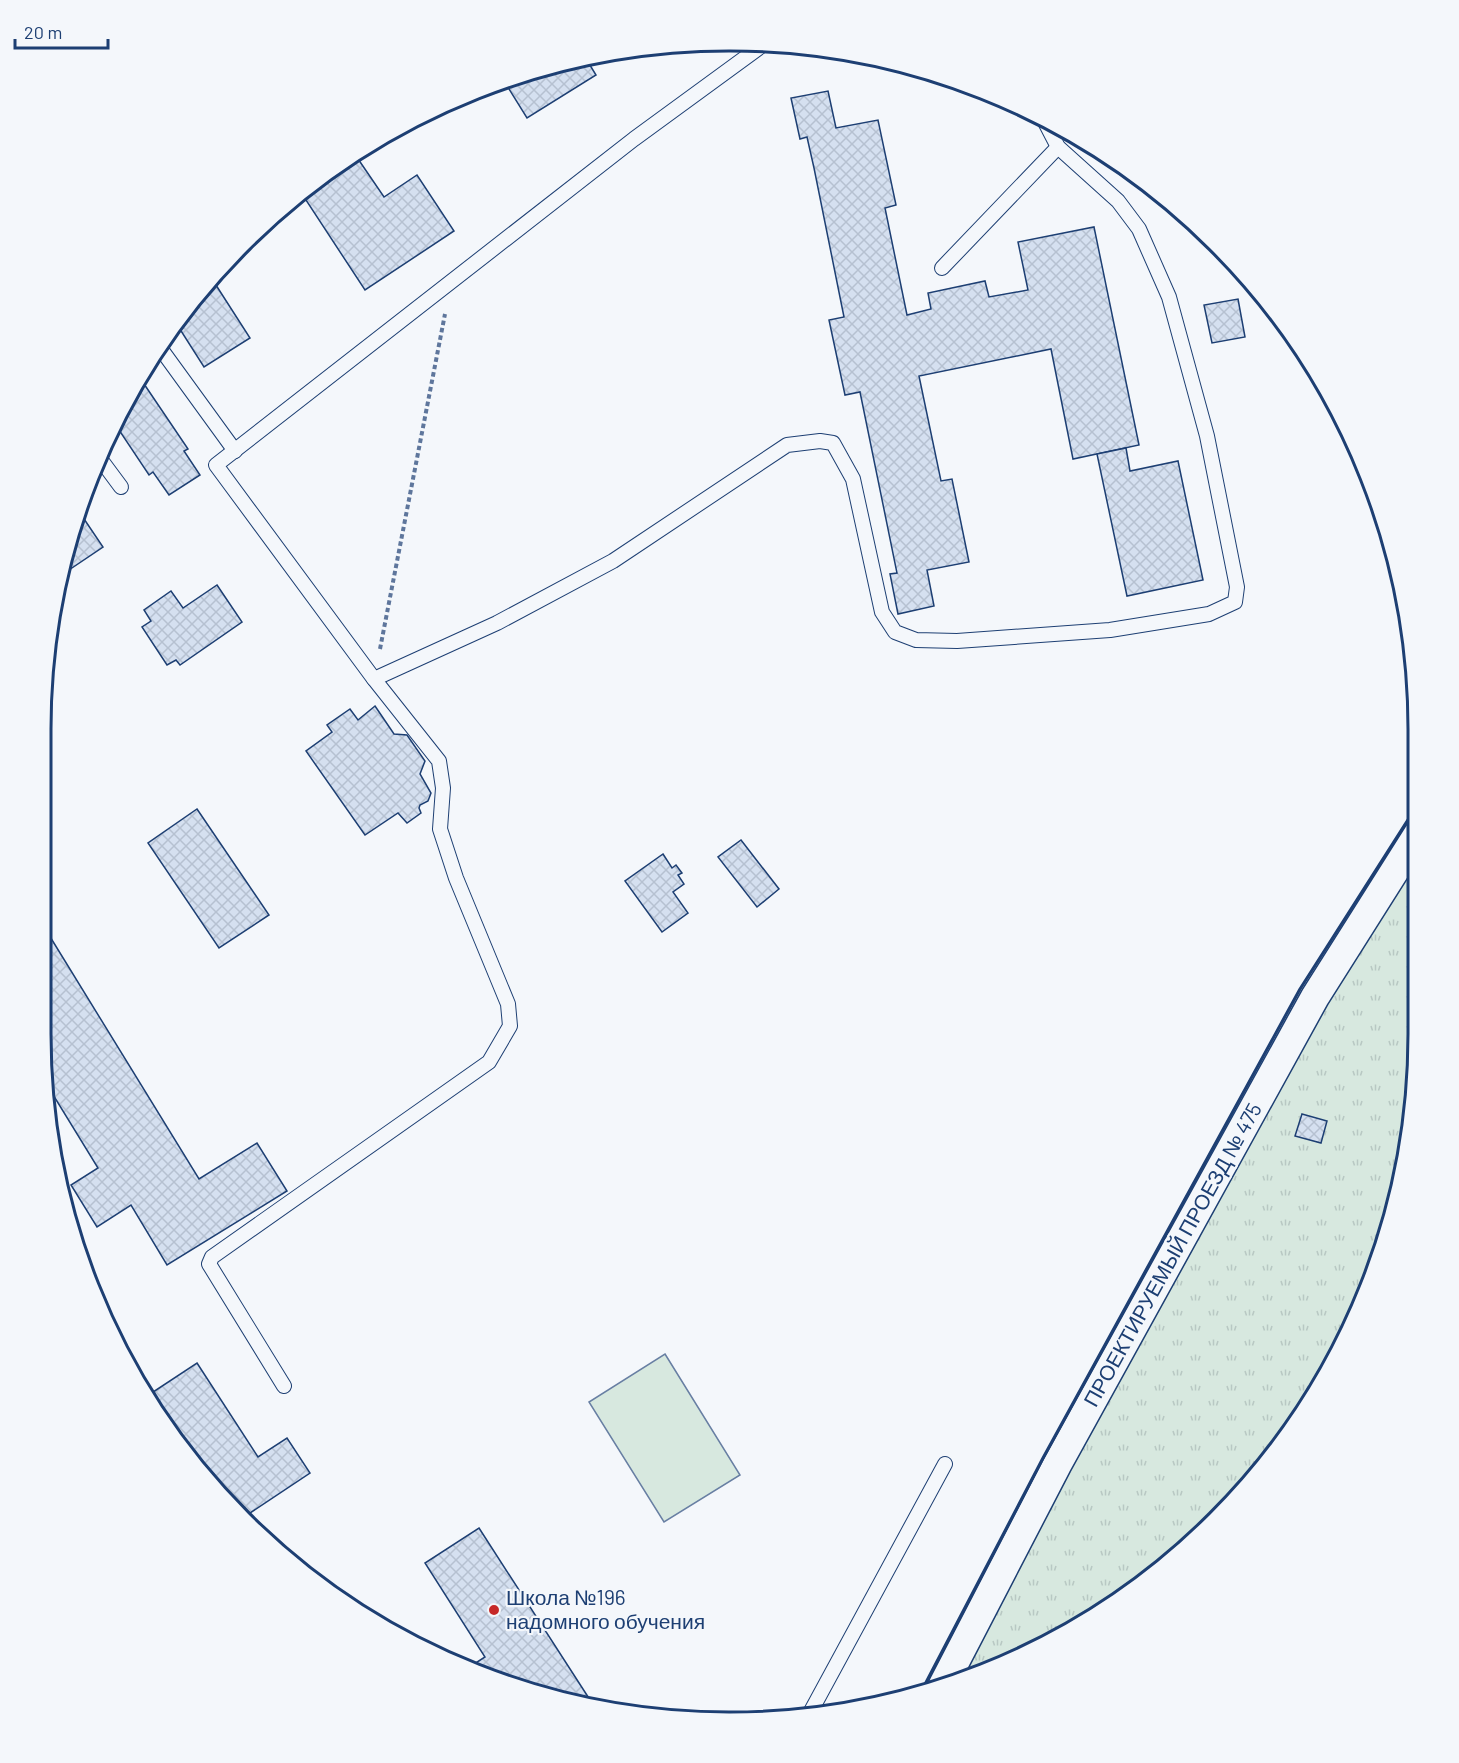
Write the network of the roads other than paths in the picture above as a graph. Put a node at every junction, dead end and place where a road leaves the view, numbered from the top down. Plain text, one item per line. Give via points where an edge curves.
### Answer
1 (754, 52) edge
2 (1050, 132) edge
3 (1058, 147) junction
4 (942, 268) dead end
5 (164, 354) edge
6 (235, 451) junction
7 (105, 465) edge
8 (121, 487) dead end
9 (374, 679) junction
10 (1408, 850) edge
11 (284, 1386) dead end
12 (945, 1464) dead end
13 (948, 1676) edge
14 (814, 1707) edge

1 - 6 lane via 634,139
2 - 3 lane
3 - 4 lane
3 - 9 lane via 1118,201 1139,229 1169,297 1207,436 1238,587 1235,602 1209,614 1110,630 957,641 916,640 896,632 882,612 853,479 833,443 820,441 788,446 613,561 497,623
5 - 6 lane
6 - 9 lane via 216,465
7 - 8 lane
9 - 11 lane via 439,761 443,788 440,828 456,878 508,1004 510,1026 489,1062 212,1257 209,1264
10 - 13 street, ПРОЕКТИРУЕМЫЙ ПРОЕЗД № 475 via 1314,997 1057,1465
12 - 14 lane

